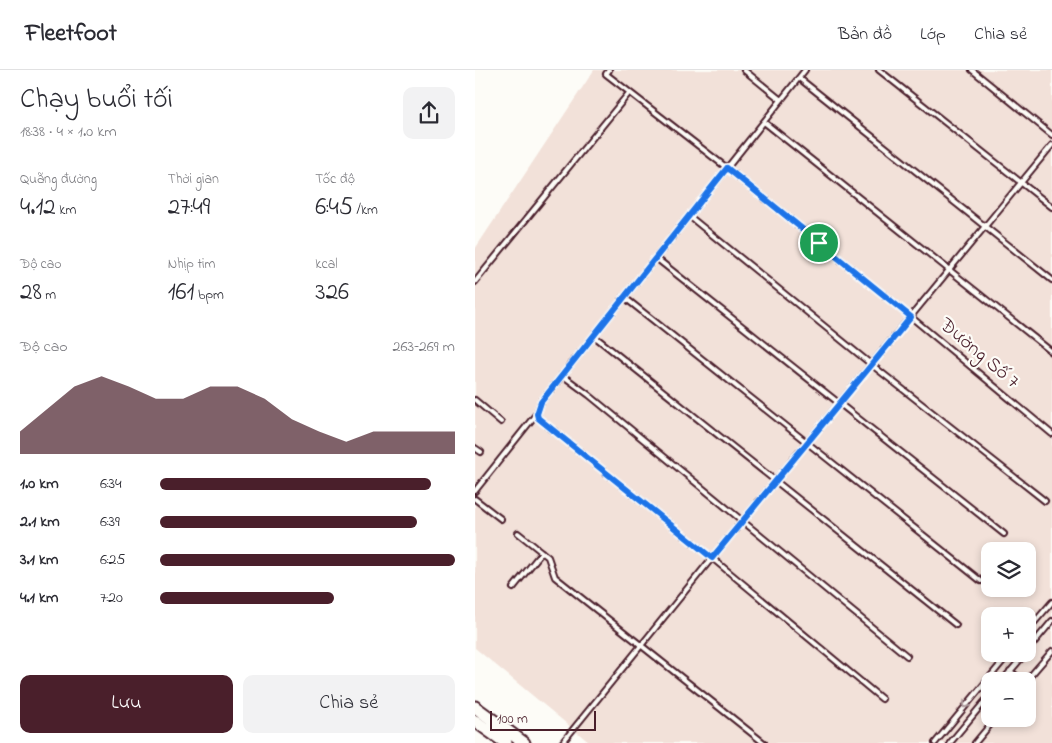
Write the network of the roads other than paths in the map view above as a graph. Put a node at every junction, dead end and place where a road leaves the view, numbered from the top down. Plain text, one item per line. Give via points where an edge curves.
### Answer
1 (744, 70) edge
2 (805, 70) edge
3 (879, 70) edge
4 (972, 70) edge
5 (607, 72) edge
6 (799, 78) junction
7 (629, 92) junction
8 (781, 100) junction
9 (764, 122) junction
10 (1052, 135) edge
11 (1052, 145) edge
12 (727, 168) junction
13 (1021, 183) junction
14 (1052, 207) edge
15 (689, 216) junction
16 (985, 227) junction
17 (656, 258) junction
18 (950, 270) junction
19 (1052, 280) edge
20 (475, 282) edge
21 (625, 297) junction
22 (911, 317) junction
23 (594, 336) junction
24 (1052, 352) edge
25 (872, 365) junction
26 (562, 375) junction
27 (475, 400) edge
28 (840, 404) junction
29 (537, 414) junction
30 (501, 422) dead end
31 (1052, 434) edge
32 (808, 442) junction
33 (475, 448) edge
34 (481, 452) dead end
35 (775, 481) junction
36 (475, 491) edge
37 (475, 500) edge
38 (1045, 501) dead end
39 (501, 519) dead end
40 (743, 521) junction
41 (518, 533) dead end
42 (1003, 534) dead end
43 (542, 552) junction
44 (712, 558) junction
45 (981, 581) dead end
46 (513, 588) dead end
47 (1052, 602) edge
48 (1036, 621) edge
49 (1051, 624) edge
50 (956, 625) dead end
51 (1036, 641) edge
52 (641, 646) junction
53 (1052, 651) edge
54 (907, 656) dead end
55 (1002, 662) edge
56 (1018, 662) edge
57 (1010, 671) edge
58 (1032, 672) edge
59 (882, 700) dead end
60 (981, 706) edge
61 (475, 707) edge
62 (475, 721) edge
63 (988, 727) edge
64 (507, 743) edge
65 (524, 743) edge
66 (562, 743) edge
67 (764, 743) edge
68 (935, 743) edge
69 (950, 743) edge
70 (975, 743) edge

1 - 8 lane
2 - 6 lane
3 - 13 lane
4 - 10 lane
5 - 7 lane, Đường Số 7
6 - 8 lane
6 - 16 lane
7 - 12 lane, Đường Số 7
7 - 20 lane
8 - 9 lane
9 - 12 lane
9 - 18 lane
11 - 13 lane
12 - 15 lane
12 - 22 lane, Đường Số 7
13 - 14 lane
13 - 16 lane
15 - 17 lane
15 - 25 lane
16 - 18 lane
16 - 19 lane
17 - 21 lane
17 - 28 lane
18 - 22 lane
18 - 24 lane
21 - 23 lane
21 - 32 lane
22 - 25 lane
22 - 31 lane, Đường Số 7
23 - 26 lane
23 - 35 lane
25 - 28 lane
25 - 38 lane
26 - 29 lane via 541,402
26 - 40 lane
27 - 30 lane
28 - 32 lane
28 - 42 lane
29 - 36 lane
29 - 44 lane
32 - 35 lane
32 - 45 lane
33 - 34 lane
35 - 40 lane
35 - 50 lane
37 - 39 lane
40 - 44 lane
40 - 54 lane
41 - 43 lane
43 - 46 lane
43 - 52 lane via 548,556 555,577
44 - 52 lane
44 - 59 lane
47 - 48 lane
49 - 51 lane
52 - 66 lane
52 - 67 lane
53 - 58 lane
55 -> 68 lane
56 - 57 lane
60 - 69 lane
61 - 65 main road
62 - 64 main road
63 - 70 lane

